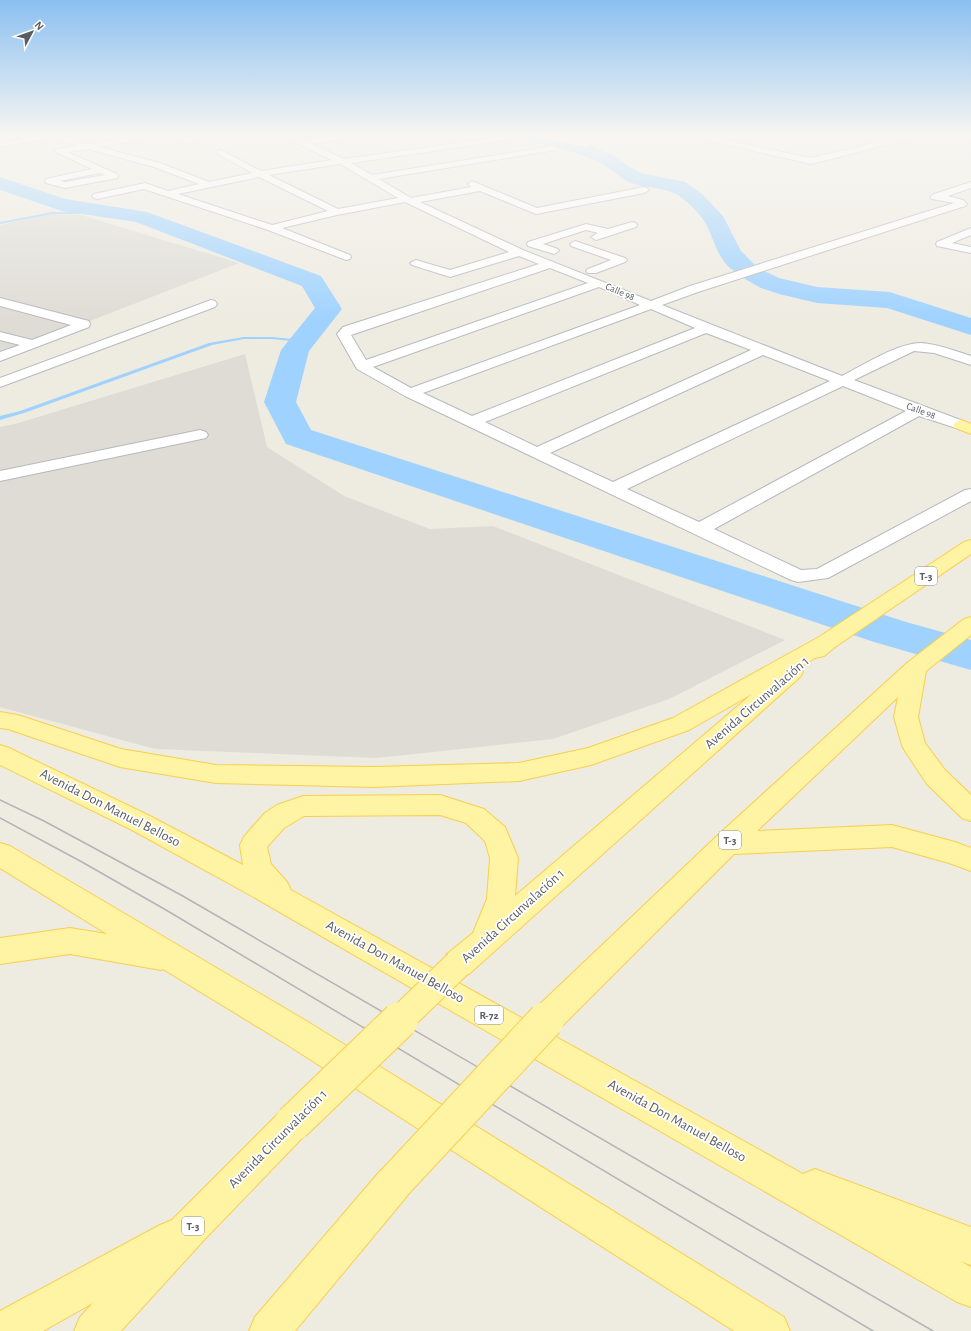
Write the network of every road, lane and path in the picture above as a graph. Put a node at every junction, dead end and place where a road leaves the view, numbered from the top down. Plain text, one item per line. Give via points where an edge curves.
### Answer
1 (183, 198) edge
2 (309, 198) edge
3 (413, 198) edge
4 (505, 198) edge
5 (602, 198) edge
6 (931, 198) edge
7 (945, 198) edge
8 (406, 199) junction
9 (923, 201) dead end
10 (337, 212) junction
11 (632, 225) dead end
12 (861, 226) dead end
13 (272, 228) junction
14 (877, 231) junction
15 (971, 231) edge
16 (610, 233) junction
17 (562, 234) junction
18 (565, 249) junction
19 (595, 250) junction
20 (971, 250) edge
21 (519, 252) junction
22 (346, 257) dead end
23 (575, 257) dead end
24 (416, 263) dead end
25 (592, 271) dead end
26 (599, 283) junction
27 (0, 302) edge
28 (212, 304) dead end
29 (650, 304) junction
30 (706, 328) junction
31 (0, 336) edge
32 (34, 344) junction
33 (763, 350) junction
34 (0, 357) edge
35 (971, 361) edge
36 (362, 366) junction
37 (842, 381) junction
38 (0, 383) edge
39 (410, 393) junction
40 (918, 410) junction
41 (472, 422) junction
42 (968, 427) edge
43 (200, 435) dead end
44 (536, 453) junction
45 (0, 476) edge
46 (613, 489) junction
47 (971, 494) edge
48 (699, 530) junction
49 (971, 546) edge
50 (963, 630) edge
51 (827, 642) junction
52 (915, 668) junction
53 (0, 720) edge
54 (0, 754) edge
55 (971, 812) edge
56 (727, 843) junction
57 (0, 854) edge
58 (971, 860) edge
59 (288, 902) junction
60 (484, 941) junction
61 (0, 951) edge
62 (172, 958) junction
63 (747, 1161) junction
64 (190, 1228) junction
65 (971, 1246) edge
66 (971, 1288) edge
67 (275, 1325) edge
68 (2, 1331) edge
69 (94, 1331) edge
70 (770, 1331) edge

1 - 13 street
2 - 10 street
3 - 8 street
4 - 5 street via 536,211
6 - 9 street
7 - 14 street via 962,204
8 - 10 street
8 - 21 street, Calle 98
10 - 13 street
11 - 16 street
12 - 14 street
13 - 22 street
14 - 29 street
15 - 20 street via 941,244
16 - 17 street via 587,227
16 - 18 street
17 - 18 street
17 - 18 street via 532,244
18 - 19 street
18 - 21 street, Calle 98 via 534,258
18 - 26 street, Calle 98
18 - 36 street via 348,330 344,334
19 - 23 street
19 - 25 street via 621,260
21 - 24 street via 450,274
26 - 29 street, Calle 98
26 - 36 street
27 - 32 street via 84,324
28 - 38 street
29 - 30 street, Calle 98
29 - 39 street
30 - 33 street, Calle 98
30 - 41 street
31 - 32 street
32 - 34 street
33 - 37 street, Calle 98
33 - 44 street
35 - 37 street via 928,348 912,347
36 - 39 street
37 - 40 street, Calle 98
37 - 46 street
39 - 41 street
40 - 42 street, Calle 98
40 - 48 street
41 - 44 street
43 - 45 street
44 - 46 street
46 - 48 street
47 - 48 street via 820,574 808,576 798,576
49 - 51 main road, Avenida Circunvalación 1 / T-3
50 - 52 main road, T-3
51 - 53 main road via 681,724 591,756 519,772 374,777 216,774 120,758 10,721
51 - 60 main road, Avenida Circunvalación 1 / T-3
52 - 55 main road via 906,717 914,745 936,777
52 - 56 main road, T-3
54 - 59 main road, Avenida Don Manuel Belloso / R-72 via 140,822
56 - 58 main road via 892,836 955,853
56 - 67 main road, T-3, bridge via 550,1016 394,1184
57 - 62 main road
59 - 60 main road via 258,869 253,845 273,820 303,806 440,805 475,816 496,835 504,858 501,899
59 - 63 main road, Avenida Don Manuel Belloso / R-72
60 - 64 main road, Avenida Circunvalación 1 / T-3, bridge via 293,1123
61 - 62 main road via 70,941
62 - 70 main road
63 - 65 main road
63 - 66 main road, Avenida Don Manuel Belloso / R-72
64 - 68 main road
64 - 69 main road, Avenida Circunvalación 1 / T-3

